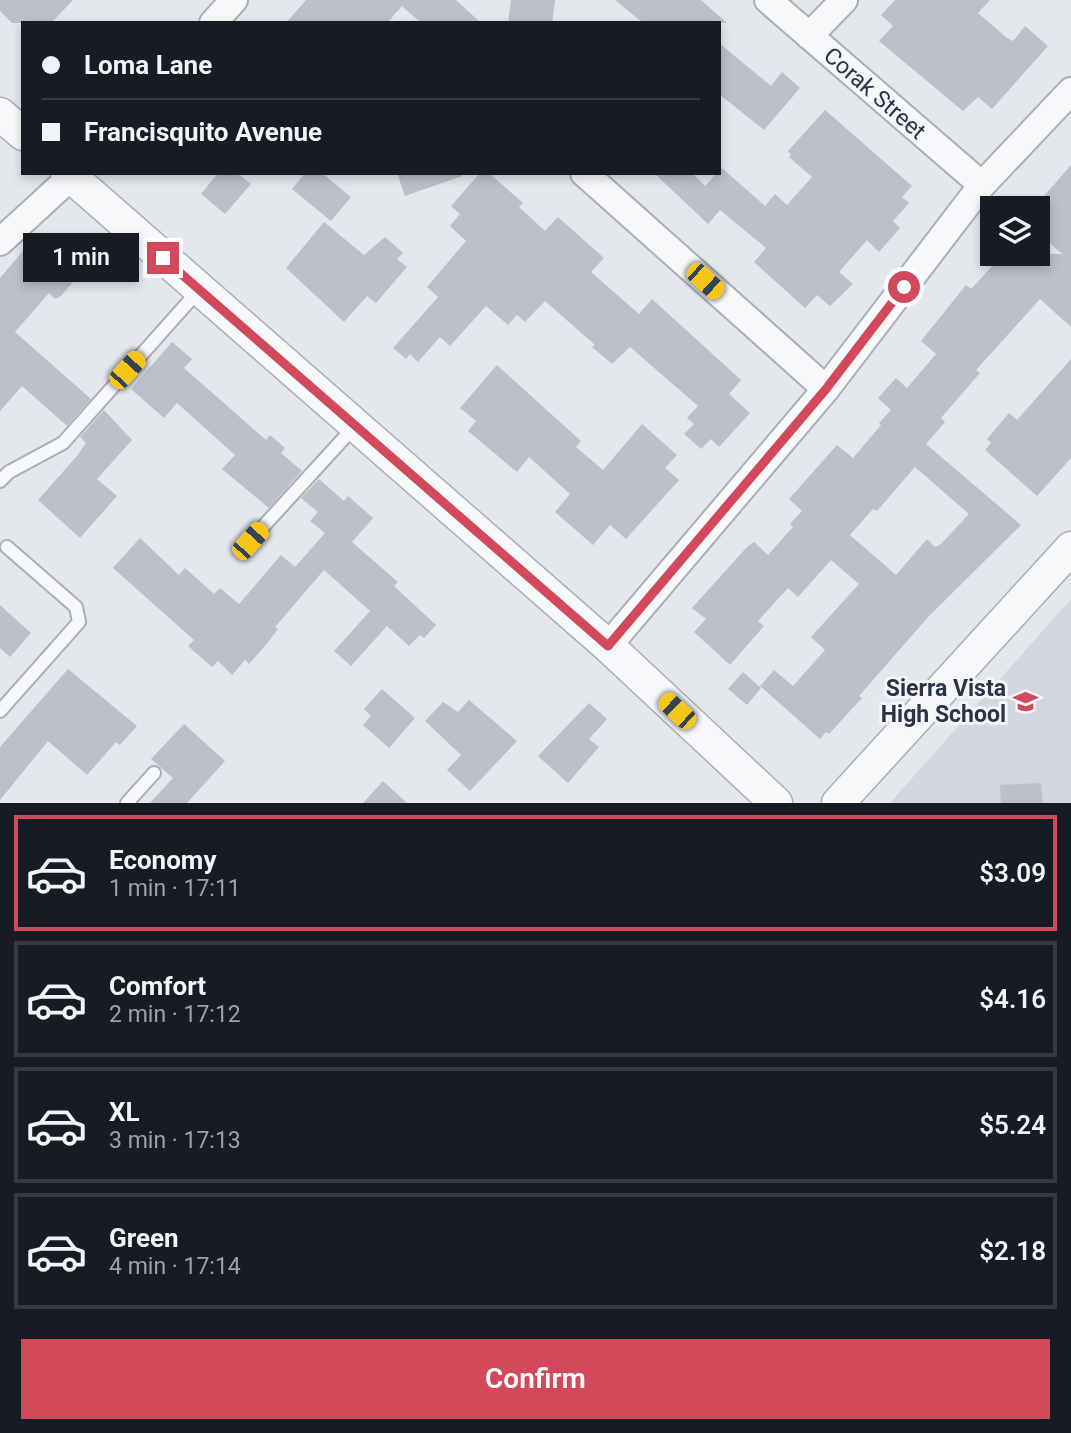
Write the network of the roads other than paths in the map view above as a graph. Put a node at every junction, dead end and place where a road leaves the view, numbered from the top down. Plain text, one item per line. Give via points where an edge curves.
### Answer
1 (234, 0) edge
2 (768, 0) edge
3 (844, 0) edge
4 (215, 21) edge
5 (809, 36) junction
6 (1071, 91) edge
7 (0, 114) edge
8 (21, 132) edge
9 (71, 175) edge
10 (586, 175) edge
11 (982, 185) junction
12 (0, 242) edge
13 (199, 290) junction
14 (826, 389) junction
15 (355, 426) junction
16 (0, 481) edge
17 (250, 541) dead end
18 (8, 547) dead end
19 (1071, 548) edge
20 (608, 646) junction
21 (0, 711) edge
22 (153, 773) dead end
23 (127, 803) edge
24 (776, 803) edge
25 (838, 803) edge

1 - 4 street
2 - 5 street, Corak Street
3 - 5 street
5 - 11 street, Corak Street
6 - 11 street
7 - 8 street
9 - 12 street
9 - 13 street
10 - 14 street
11 - 14 street
13 - 15 street
13 - 16 lane via 63,443
14 - 20 street
15 - 17 lane
15 - 20 street
18 - 21 lane via 76,607 79,622
19 - 25 street
20 - 24 street
22 - 23 lane

